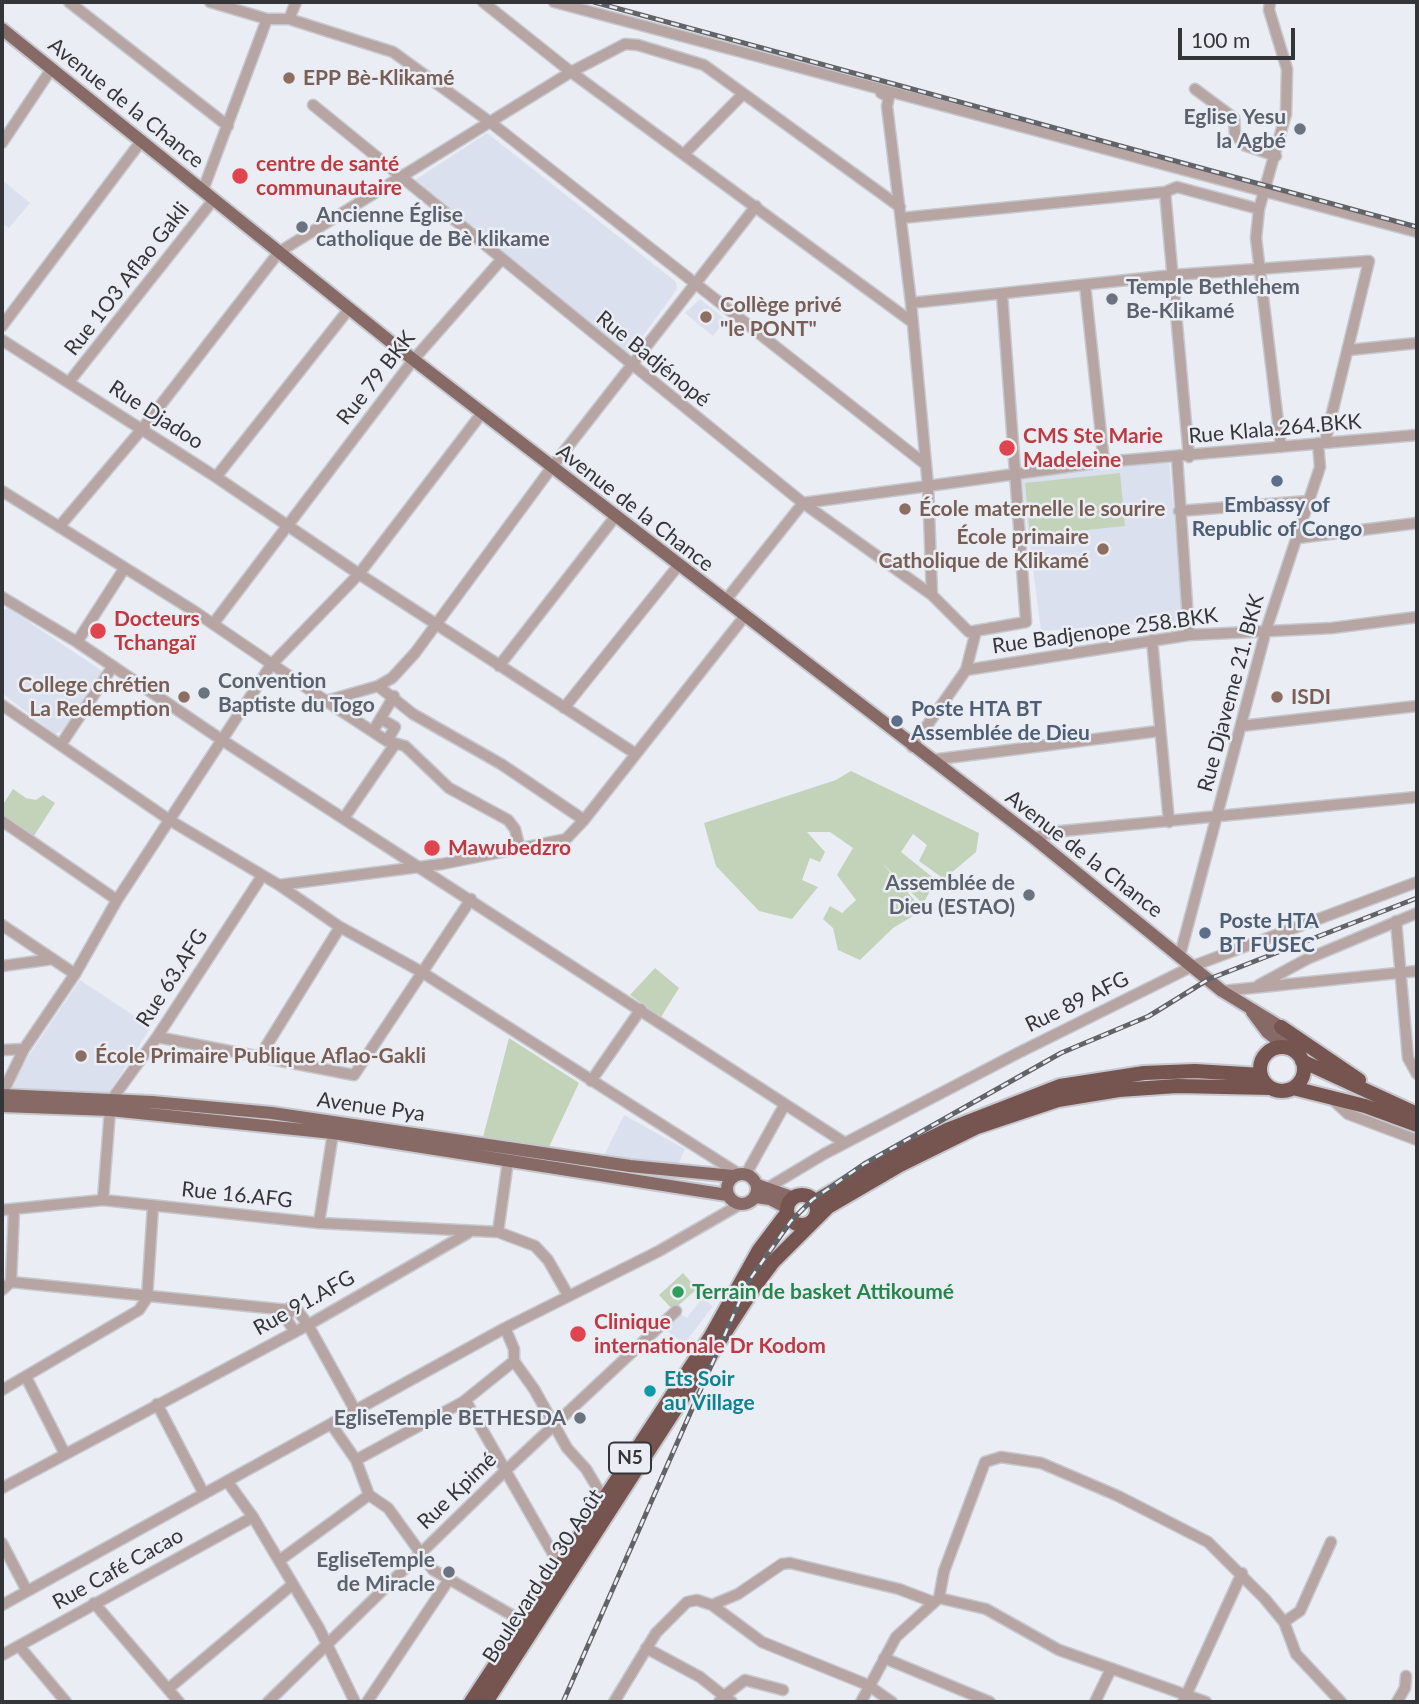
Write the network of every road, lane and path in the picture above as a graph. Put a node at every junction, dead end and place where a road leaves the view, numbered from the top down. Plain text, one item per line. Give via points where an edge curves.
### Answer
1 (69, 2) edge
2 (210, 2) edge
3 (296, 2) edge
4 (483, 2) edge
5 (554, 2) edge
6 (1270, 2) edge
7 (267, 19) junction
8 (289, 19) junction
9 (2, 29) edge
10 (52, 68) junction
11 (571, 72) junction
12 (849, 81) junction
13 (1195, 89) dead end
14 (743, 94) junction
15 (313, 105) dead end
16 (490, 122) junction
17 (228, 125) junction
18 (142, 141) junction
19 (2, 143) edge
20 (685, 153) junction
21 (1276, 156) junction
22 (402, 178) junction
23 (203, 190) junction
24 (1264, 190) junction
25 (1165, 192) junction
26 (214, 199) junction
27 (756, 206) junction
28 (1259, 209) junction
29 (901, 212) junction
30 (1417, 232) edge
31 (278, 251) junction
32 (500, 260) junction
33 (1259, 268) junction
34 (1174, 275) junction
35 (695, 285) junction
36 (1085, 285) junction
37 (1002, 294) junction
38 (911, 303) junction
39 (349, 309) junction
40 (912, 322) junction
41 (2, 326) edge
42 (2, 340) edge
43 (1417, 343) edge
44 (1349, 350) junction
45 (414, 359) junction
46 (632, 366) junction
47 (69, 382) junction
48 (482, 413) junction
49 (142, 429) junction
50 (1417, 435) edge
51 (1322, 443) junction
52 (1281, 447) junction
53 (1177, 457) junction
54 (1189, 457) junction
55 (1104, 462) junction
56 (925, 464) junction
57 (552, 467) junction
58 (1013, 474) junction
59 (216, 477) junction
60 (928, 486) junction
61 (2, 491) edge
62 (1309, 501) junction
63 (803, 503) junction
64 (1179, 512) junction
65 (615, 517) junction
66 (1417, 523) edge
67 (288, 525) junction
68 (59, 527) junction
69 (1298, 537) junction
70 (678, 566) junction
71 (124, 569) junction
72 (359, 575) junction
73 (932, 595) junction
74 (2, 597) edge
75 (725, 601) junction
76 (744, 617) junction
77 (1417, 617) edge
78 (213, 625) junction
79 (436, 625) junction
80 (1266, 630) junction
81 (976, 631) junction
82 (1189, 635) junction
83 (1152, 640) junction
84 (76, 642) junction
85 (271, 665) junction
86 (113, 666) junction
87 (499, 666) junction
88 (966, 670) junction
89 (378, 686) junction
90 (394, 696) junction
91 (326, 702) junction
92 (2, 705) edge
93 (1417, 706) edge
94 (564, 708) junction
95 (380, 719) junction
96 (1241, 726) junction
97 (1159, 731) junction
98 (373, 732) junction
99 (222, 740) junction
100 (391, 742) junction
101 (62, 743) junction
102 (912, 747) junction
103 (636, 754) junction
104 (929, 760) junction
105 (1417, 797) edge
106 (1218, 816) junction
107 (344, 818) junction
108 (584, 820) junction
109 (2, 821) edge
110 (171, 821) junction
111 (1169, 822) junction
112 (1034, 838) junction
113 (520, 849) junction
114 (416, 866) junction
115 (262, 876) junction
116 (1417, 882) edge
117 (279, 885) junction
118 (471, 899) junction
119 (117, 900) junction
120 (1417, 913) edge
121 (1396, 921) junction
122 (2, 925) edge
123 (340, 926) junction
124 (1180, 955) junction
125 (53, 959) junction
126 (2, 966) edge
127 (1193, 966) junction
128 (420, 971) junction
129 (1417, 971) edge
130 (1402, 972) junction
131 (75, 974) junction
132 (1254, 987) junction
133 (1222, 991) junction
134 (640, 1009) junction
135 (1251, 1009) junction
136 (1281, 1027) junction
137 (157, 1037) junction
138 (24, 1049) junction
139 (2, 1050) edge
140 (1294, 1053) junction
141 (260, 1056) junction
142 (1413, 1058) edge
143 (1417, 1074) edge
144 (1261, 1075) junction
145 (590, 1081) junction
146 (1271, 1087) junction
147 (1293, 1087) junction
148 (2, 1095) edge
149 (1380, 1096) junction
150 (1330, 1098) junction
151 (111, 1104) junction
152 (785, 1104) junction
153 (2, 1107) edge
154 (1416, 1121) edge
155 (333, 1133) junction
156 (1417, 1140) edge
157 (845, 1143) junction
158 (508, 1161) junction
159 (740, 1175) junction
160 (760, 1190) junction
161 (732, 1199) junction
162 (103, 1200) junction
163 (814, 1202) junction
164 (153, 1206) junction
165 (790, 1206) junction
166 (14, 1209) junction
167 (2, 1210) edge
168 (319, 1223) junction
169 (810, 1223) junction
170 (498, 1232) junction
171 (468, 1233) junction
172 (11, 1282) junction
173 (2, 1290) edge
174 (568, 1295) junction
175 (147, 1297) junction
176 (289, 1308) junction
177 (676, 1311) dead end
178 (308, 1325) junction
179 (505, 1328) junction
180 (295, 1332) junction
181 (514, 1361) junction
182 (26, 1377) junction
183 (2, 1390) edge
184 (463, 1402) junction
185 (157, 1404) junction
186 (355, 1410) junction
187 (331, 1424) junction
188 (556, 1426) junction
189 (65, 1454) junction
190 (356, 1460) junction
191 (505, 1472) junction
192 (228, 1481) junction
193 (2, 1488) edge
194 (204, 1494) junction
195 (369, 1495) junction
196 (604, 1499) junction
197 (253, 1517) junction
198 (1331, 1542) dead end
199 (2, 1544) edge
200 (421, 1553) junction
201 (280, 1560) junction
202 (560, 1566) junction
203 (1241, 1573) junction
204 (448, 1581) junction
205 (293, 1584) junction
206 (27, 1591) junction
207 (936, 1600) junction
208 (94, 1602) junction
209 (2, 1605) edge
210 (712, 1605) junction
211 (524, 1622) junction
212 (1284, 1622) junction
213 (19, 1646) junction
214 (327, 1646) junction
215 (646, 1648) junction
216 (2, 1655) edge
217 (884, 1658) junction
218 (1111, 1669) junction
219 (1406, 1676) dead end
220 (868, 1685) junction
221 (169, 1689) junction
222 (783, 1690) dead end
223 (1185, 1698) edge
224 (725, 1700) edge
225 (66, 1702) edge
226 (179, 1702) edge
227 (268, 1702) edge
228 (355, 1702) edge
229 (367, 1702) edge
230 (471, 1702) edge
231 (486, 1702) edge
232 (614, 1702) edge
233 (861, 1702) edge
234 (892, 1702) edge
235 (990, 1702) edge
236 (1095, 1702) edge
237 (1206, 1702) edge
238 (1341, 1702) edge
239 (1397, 1702) edge

1 - 17 street
2 - 7 street
3 - 8 street
4 - 11 street
5 - 12 street
6 - 21 street via 1287,69 1286,114
7 - 8 street
7 - 17 street
8 - 16 street via 388,50
9 - 10 main road, Avenue de la Chance
10 - 18 main road, Avenue de la Chance
10 - 19 street
11 - 14 street via 632,43 704,65
11 - 16 street
11 - 20 street
12 - 24 street
12 - 29 street via 888,101
13 - 21 street via 1234,118 1235,135 1244,145
14 - 20 street
14 - 29 street
15 - 22 street, Rue Badjénopé
16 - 22 street
16 - 35 street
17 - 23 street
18 - 23 main road, Avenue de la Chance
18 - 41 street
20 - 27 street
21 - 24 street
22 - 31 street
22 - 32 street, Rue Badjénopé
23 - 26 main road, Avenue de la Chance
24 - 28 street
24 - 30 street
25 - 28 street via 1177,187
25 - 29 street
25 - 34 street
26 - 31 main road, Avenue de la Chance
26 - 47 street, Rue 1O3 Aflao Gakli
27 - 35 street
27 - 40 street
28 - 33 street
29 - 38 street
31 - 39 main road, Avenue de la Chance
31 - 49 street
32 - 45 street, Rue 79 BKK
32 - 46 street, Rue Badjénopé
33 - 34 street
33 - 44 street, Rue Djaveme 21. BKK via 1369,261
33 - 52 street
34 - 36 street
34 - 54 street
35 - 46 street
35 - 56 street
36 - 37 street
36 - 55 street
37 - 38 street
37 - 58 street
38 - 40 street
39 - 45 main road, Avenue de la Chance
39 - 59 street
40 - 56 street
42 - 47 street, Rue Djadoo
43 - 44 street
44 - 51 street, Rue Djaveme 21. BKK
45 - 48 main road, Avenue de la Chance
45 - 67 street, Rue 79 BKK
46 - 57 street
46 - 63 street, Rue Badjénopé
47 - 49 street, Rue Djadoo
48 - 57 main road, Avenue de la Chance
48 - 72 street
49 - 59 street, Rue Djadoo
49 - 68 street
50 - 51 street, Rue Klala.264.BKK
51 - 52 street, Rue Klala.264.BKK
51 - 62 street, Rue Djaveme 21. BKK
52 - 54 street, Rue Klala.264.BKK
53 - 54 street, Rue Klala.264.BKK
53 - 55 street, Rue Klala.264.BKK
53 - 64 street
55 - 58 street, Rue Klala.264.BKK
56 - 60 street
57 - 65 main road, Avenue de la Chance
57 - 79 street
58 - 60 street, Rue Klala.264.BKK
58 - 81 street via 1026,622
59 - 67 street, Rue Djadoo
60 - 63 street, Rue Klala.264.BKK
60 - 73 street
61 - 68 street
62 - 64 street
62 - 69 street, Rue Djaveme 21. BKK
63 - 73 street, Rue Badjénopé
63 - 75 street
64 - 82 street
65 - 70 main road, Avenue de la Chance
65 - 87 street
66 - 69 street
67 - 72 street, Rue Djadoo
67 - 78 street, Rue 79 BKK
68 - 71 street
69 - 80 street, Rue Djaveme 21. BKK
70 - 75 main road, Avenue de la Chance
70 - 94 street
71 - 78 street
71 - 84 street
72 - 79 street, Rue Djadoo
72 - 85 street
73 - 81 street, Rue Badjénopé via 970,632
74 - 84 street
75 - 76 main road, Avenue de la Chance
76 - 102 main road, Avenue de la Chance
76 - 103 street
77 - 80 street, Rue Badjenope 258.BKK via 1332,628
78 - 85 street
79 - 87 street, Rue Djadoo
79 - 89 street via 392,678
80 - 82 street, Rue Badjenope 258.BKK
80 - 96 street, Rue Djaveme 21. BKK
81 - 88 street
82 - 83 street, Rue Badjenope 258.BKK
83 - 88 street, Rue Badjenope 258.BKK
83 - 97 street
84 - 86 street
85 - 91 street
85 - 99 street
86 - 99 street
86 - 101 street
87 - 94 street, Rue Djadoo
88 - 102 street
89 - 90 street
89 - 91 street
90 - 95 street
90 - 108 street via 413,714
91 - 98 street
92 - 101 street
93 - 96 street
94 - 103 street, Rue Djadoo
95 - 98 street
95 - 100 street via 395,727
96 - 106 street, Rue Djaveme 21. BKK
97 - 104 street
97 - 111 street
98 - 100 street
99 - 107 street
99 - 110 street
100 - 107 street
100 - 113 street via 422,758 449,788 508,820
101 - 110 street
102 - 104 main road, Avenue de la Chance
103 - 108 street
104 - 112 main road, Avenue de la Chance
105 - 106 street
106 - 111 street
106 - 124 street, Rue Djaveme 21. BKK
107 - 114 street
108 - 113 street via 566,839
109 - 119 street
110 - 115 street
110 - 119 street
111 - 112 street via 1052,832
112 - 124 main road, Avenue de la Chance
113 - 114 street
114 - 117 street
114 - 118 street
115 - 117 street
115 - 137 street, Rue 63.AFG
116 - 127 street, Rue 89 AFG
117 - 123 street
118 - 128 street
118 - 134 street
119 - 131 street
120 - 121 street
121 - 130 street
121 - 132 street
122 - 125 street
123 - 128 street
123 - 141 street
124 - 127 main road, Avenue de la Chance
125 - 126 street
125 - 131 street
127 - 133 main road, Avenue de la Chance
127 - 157 street, Rue 89 AFG
128 - 141 street via 354,1075
128 - 145 street
129 - 130 street
130 - 132 street
130 - 142 street
131 - 138 street
132 - 133 street
133 - 135 main road, Avenue de la Chance
134 - 145 street
134 - 152 street
135 - 136 main road, Avenue de la Chance
135 - 140 main road, Avenue de la Chance via 1267,1032
136 - 140 main road
136 - 149 highway
137 - 141 street
137 - 151 street, Rue 63.AFG
138 - 139 street
138 - 148 street
140 - 144 highway via 1270,1049
140 - 147 highway via 1302,1076
140 - 149 highway
142 - 143 street
144 - 146 highway
144 - 163 highway via 1144,1073 1060,1086 947,1130
145 - 159 street
146 - 147 highway
146 - 169 highway, Boulevard du 30 Août / N5 via 1177,1086 1058,1100 977,1127 900,1165 828,1206
147 - 150 highway
148 - 151 main road, Avenue Pya
149 - 154 highway
150 - 154 highway
150 - 156 street via 1348,1114
151 - 153 main road, Avenue Pya
151 - 155 main road, Avenue Pya
151 - 159 main road, Avenue Pya via 272,1113 630,1166
151 - 162 street
152 - 157 street
152 - 159 street
155 - 158 main road, Avenue Pya
155 - 168 street
157 - 160 street, Rue 89 AFG
158 - 161 main road, Avenue Pya
158 - 170 street
159 - 160 main road
159 - 161 main road via 728,1184
160 - 161 main road via 746,1204
160 - 165 main road
161 - 174 street via 727,1213
162 - 164 street, Rue 16.AFG
162 - 166 street, Rue 16.AFG
163 - 165 highway via 804,1196
163 - 169 highway via 817,1213
164 - 168 street, Rue 16.AFG
164 - 175 street
165 - 169 highway via 791,1220 798,1225
165 - 196 highway, Boulevard du 30 Août / N5
166 - 167 street, Rue 16.AFG
166 - 172 street
168 - 171 street, Rue 16.AFG
169 - 231 highway, Boulevard du 30 Août / N5 via 773,1262 736,1314
170 - 171 street, Rue 16.AFG
170 - 174 street via 535,1246
171 - 178 street, Rue 91.AFG
172 - 173 street
172 - 175 street
174 - 179 street
175 - 176 street
175 - 182 street via 130,1317
176 - 178 street via 302,1313
176 - 180 street via 288,1320
177 - 188 street, Rue Kpimé
178 - 180 street, Rue 91.AFG
178 - 186 street
179 - 181 street
179 - 186 street
180 - 185 street, Rue 91.AFG
181 - 184 street
181 - 188 street
182 - 183 street
182 - 189 street
184 - 190 street
184 - 191 street
185 - 189 street, Rue 91.AFG
185 - 194 street
186 - 187 street
187 - 190 street
187 - 192 street
188 - 191 street, Rue Kpimé
188 - 196 street
189 - 193 street, Rue 91.AFG
190 - 195 street
191 - 200 street, Rue Kpimé
191 - 202 street
192 - 194 street
192 - 197 street
194 - 206 street
195 - 200 street via 388,1507
195 - 201 street
196 - 202 highway, Boulevard du 30 Août / N5
197 - 201 street
197 - 208 street, Rue Café Cacao
198 - 212 street via 1300,1611
199 - 206 street
200 - 204 street
200 - 214 street, Rue Kpimé
201 - 205 street
202 - 211 highway, Boulevard du 30 Août / N5
203 - 207 street via 1208,1542 1118,1496 1041,1463 1001,1458 985,1462
203 - 212 street
203 - 223 street
204 - 211 street
204 - 229 street
205 - 214 street
205 - 221 street
206 - 209 street
207 - 210 street via 790,1563
207 - 217 street via 895,1637
207 - 218 street via 986,1609 1059,1650
208 - 213 street, Rue Café Cacao
208 - 221 street
210 - 215 street via 687,1602
210 - 220 street via 762,1642
211 - 230 highway, Boulevard du 30 Août / N5
212 - 238 street via 1296,1654
213 - 216 street, Rue Café Cacao
213 - 225 street
214 - 227 street, Rue Kpimé
214 - 228 street
215 - 224 street via 700,1677
215 - 232 street
217 - 220 street
217 - 235 street
218 - 223 street
218 - 236 street
219 - 239 street
220 - 233 street
220 - 234 street
221 - 226 street
222 - 224 street via 745,1680
223 - 237 street

